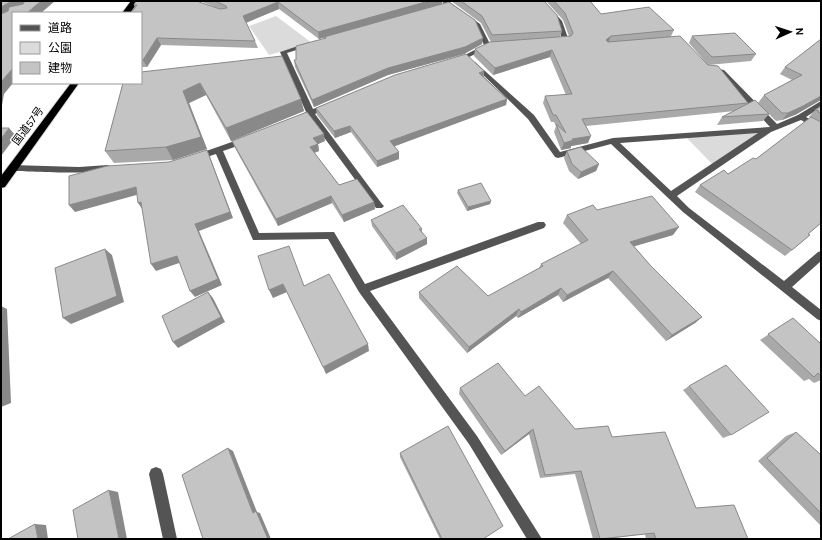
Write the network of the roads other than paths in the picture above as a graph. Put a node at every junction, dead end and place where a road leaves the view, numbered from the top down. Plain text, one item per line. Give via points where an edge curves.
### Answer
1 (135, 1) edge
2 (541, 1) edge
3 (445, 4) edge
4 (127, 12) edge
5 (551, 42) edge
6 (312, 43) edge
7 (467, 56) junction
8 (444, 62) edge
9 (702, 65) edge
10 (73, 84) edge
11 (338, 102) edge
12 (821, 102) edge
13 (311, 114) junction
14 (801, 117) junction
15 (290, 122) edge
16 (773, 129) junction
17 (821, 129) edge
18 (255, 136) edge
19 (613, 141) junction
20 (218, 150) junction
21 (187, 160) edge
22 (118, 167) edge
23 (12, 168) junction
24 (1, 184) edge
25 (671, 195) junction
26 (379, 206) dead end
27 (542, 225) dead end
28 (821, 254) edge
29 (784, 287) junction
30 (363, 289) junction
31 (821, 316) edge
32 (156, 474) dead end
33 (170, 539) edge
34 (535, 539) edge

1 - 4 highway
2 - 5 street via 559,21 566,41
3 - 7 street via 478,26 491,46
6 - 13 street via 283,52
7 - 8 street
7 - 19 street via 530,118 558,155
9 - 16 street via 707,70 722,71
10 - 23 highway, 国道57号
11 - 13 street
12 - 14 street
13 - 15 street
13 - 26 street
14 - 16 street
14 - 17 street
16 - 19 street
16 - 25 street
18 - 20 street
19 - 25 street
20 - 21 street
20 - 30 street via 256,237 332,235
22 - 23 street via 79,170
23 - 24 highway, 国道57号
25 - 29 street via 686,210
27 - 30 street
28 - 29 street
29 - 31 street
30 - 34 street via 473,440
32 - 33 street

